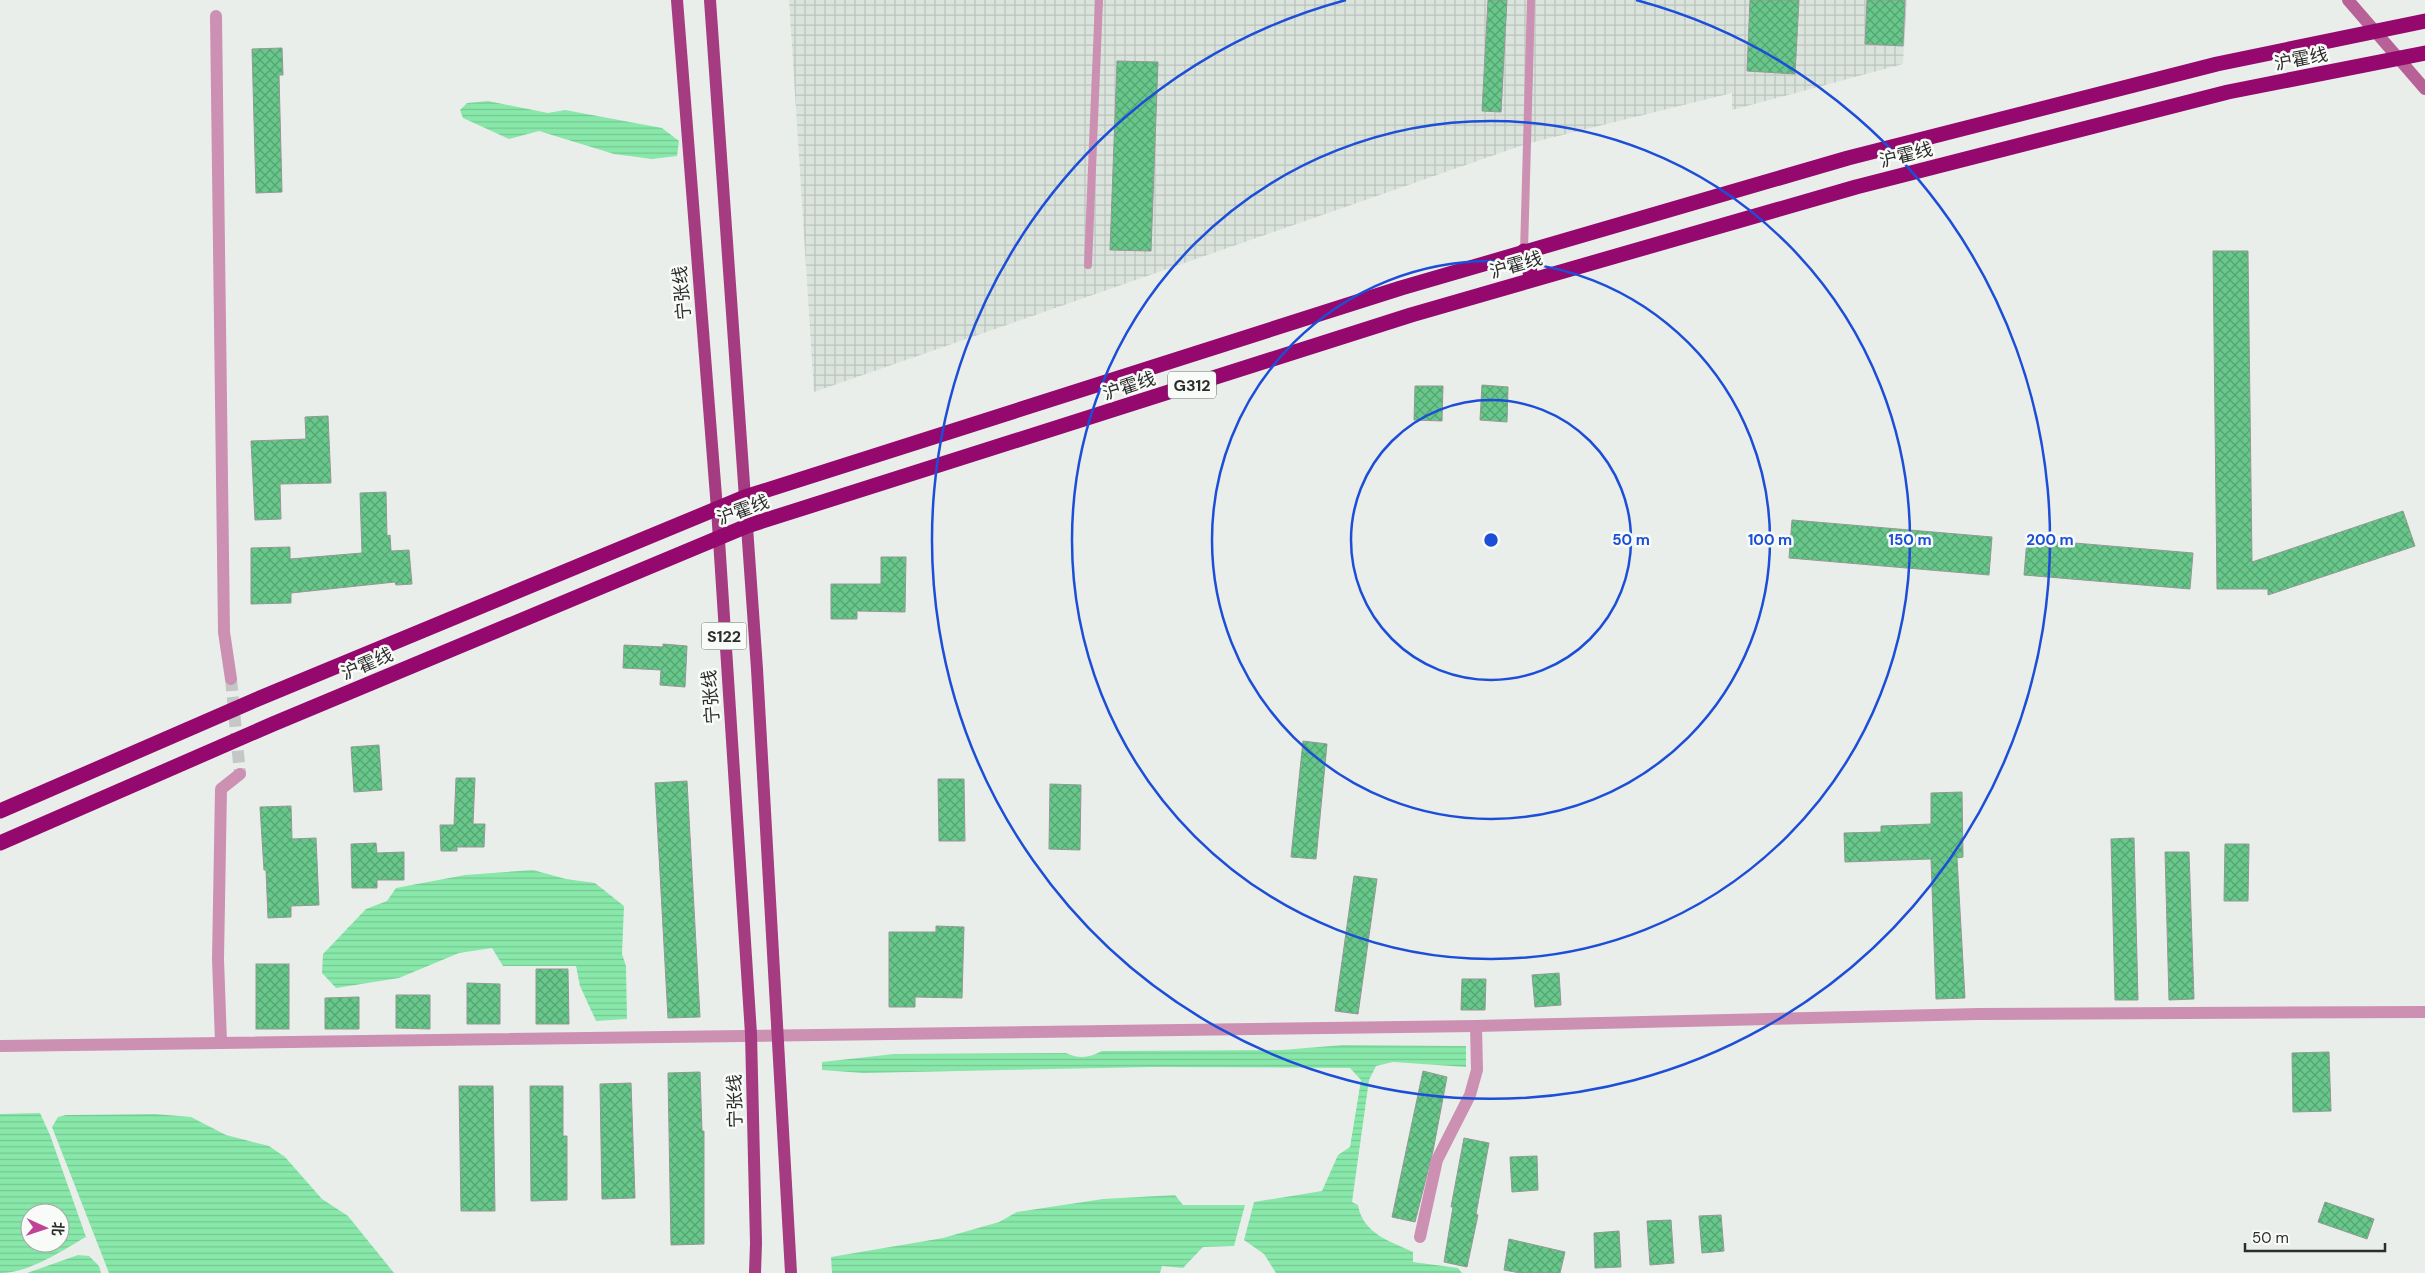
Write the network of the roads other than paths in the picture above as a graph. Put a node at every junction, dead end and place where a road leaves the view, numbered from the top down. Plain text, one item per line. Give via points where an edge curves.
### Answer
1 (678, 0) edge
2 (710, 0) edge
3 (1099, 0) edge
4 (1531, 0) edge
5 (2348, 0) edge
6 (216, 16) dead end
7 (2425, 21) edge
8 (2375, 31) junction
9 (2425, 53) edge
10 (2400, 58) junction
11 (2425, 89) edge
12 (1524, 251) junction
13 (1088, 265) dead end
14 (1532, 279) junction
15 (745, 497) junction
16 (717, 509) junction
17 (747, 526) junction
18 (718, 539) junction
19 (231, 679) tunnel mouth
20 (240, 774) dead end
21 (0, 811) edge
22 (0, 844) edge
23 (2425, 1012) edge
24 (1476, 1026) junction
25 (751, 1034) junction
26 (778, 1034) junction
27 (221, 1042) junction
28 (0, 1046) edge
29 (1420, 1237) dead end
30 (755, 1273) edge
31 (792, 1273) edge

1 - 16 main road, 宁张线 / S122
2 - 15 main road, S122
3 - 13 lane
4 - 12 lane
5 - 8 street
6 - 19 street via 224,632
7 - 8 highway, 沪霍线 / G312
8 - 10 street
8 - 12 highway, 沪霍线 / G312 via 2217,64 1848,158
9 - 10 highway, 沪霍线 / G312
10 - 11 street
10 - 14 highway, 沪霍线 / G312 via 2218,95 1856,187
12 - 14 highway
12 - 15 highway, 沪霍线 / G312
14 - 17 highway, 沪霍线 / G312
15 - 16 highway, 沪霍线 / G312
15 - 17 main road, S122
16 - 18 main road, 宁张线 / S122
16 - 21 highway, 沪霍线 / G312 via 260,698
17 - 18 highway, 沪霍线 / G312
17 - 26 main road, S122
18 - 22 highway, 沪霍线 / G312 via 273,724
18 - 25 main road, 宁张线 / S122
20 - 27 street via 221,789 218,959
23 - 24 street via 1978,1014
24 - 26 street
24 - 29 street via 1477,1070 1470,1095 1437,1160
25 - 26 street
25 - 27 street
25 - 30 main road, 宁张线 / S122
26 - 31 main road, S122
27 - 28 street

